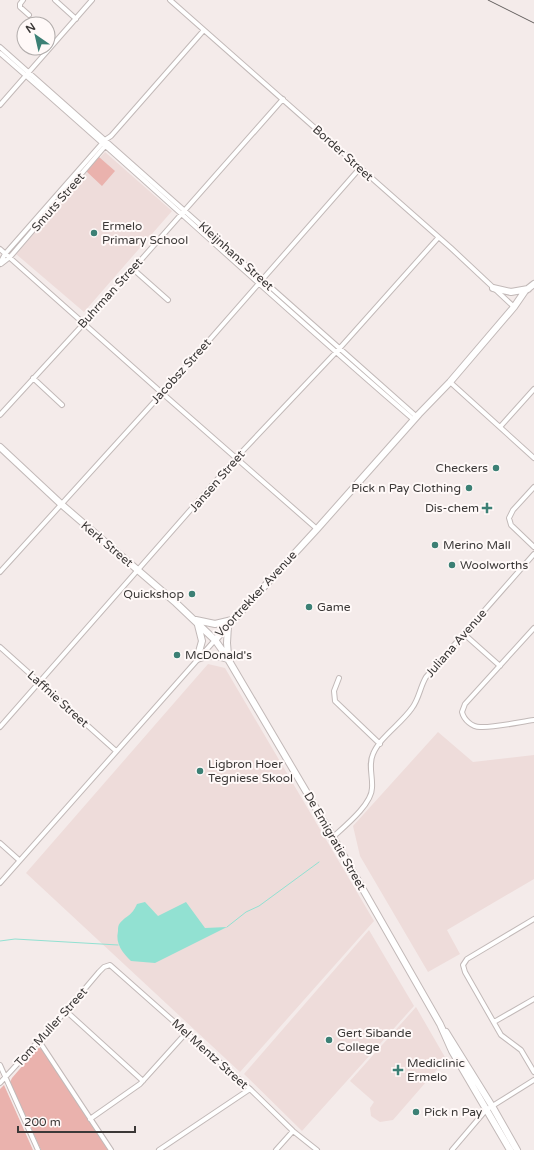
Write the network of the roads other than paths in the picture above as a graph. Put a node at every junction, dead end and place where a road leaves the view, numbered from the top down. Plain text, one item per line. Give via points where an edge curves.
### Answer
1 (23, 0) edge
2 (55, 0) edge
3 (92, 0) edge
4 (170, 0) edge
5 (29, 15) dead end
6 (76, 19) junction
7 (204, 30) junction
8 (0, 47) edge
9 (0, 53) edge
10 (27, 74) junction
11 (283, 99) junction
12 (0, 105) edge
13 (105, 143) junction
14 (360, 168) junction
15 (184, 212) junction
16 (438, 238) junction
17 (0, 249) edge
18 (5, 254) junction
19 (10, 258) junction
20 (0, 264) edge
21 (133, 268) junction
22 (262, 280) junction
23 (259, 284) junction
24 (534, 284) edge
25 (492, 288) junction
26 (528, 289) junction
27 (168, 300) dead end
28 (514, 307) junction
29 (83, 323) junction
30 (339, 349) junction
31 (335, 353) junction
32 (33, 378) junction
33 (450, 382) junction
34 (534, 389) edge
35 (162, 393) junction
36 (62, 405) dead end
37 (0, 415) edge
38 (416, 419) junction
39 (500, 427) junction
40 (0, 447) edge
41 (236, 458) junction
42 (534, 458) edge
43 (534, 487) edge
44 (61, 504) junction
45 (318, 529) junction
46 (534, 547) edge
47 (534, 554) edge
48 (139, 570) junction
49 (0, 572) edge
50 (234, 620) junction
51 (195, 621) junction
52 (228, 625) junction
53 (534, 629) edge
54 (464, 634) junction
55 (215, 640) junction
56 (0, 647) edge
57 (229, 658) junction
58 (197, 659) junction
59 (500, 666) junction
60 (339, 678) dead end
61 (40, 682) junction
62 (534, 720) edge
63 (0, 727) edge
64 (380, 744) junction
65 (116, 751) junction
66 (333, 837) junction
67 (0, 843) edge
68 (19, 860) junction
69 (0, 883) edge
70 (534, 919) edge
71 (102, 969) joint
72 (534, 999) edge
73 (66, 1011) junction
74 (494, 1022) junction
75 (186, 1033) junction
76 (39, 1041) junction
77 (0, 1065) edge
78 (534, 1072) edge
79 (5, 1077) junction
80 (534, 1080) edge
81 (143, 1081) junction
82 (0, 1083) edge
83 (250, 1089) junction
84 (489, 1108) junction
85 (90, 1119) junction
86 (293, 1131) junction
87 (38, 1150) edge
88 (111, 1150) edge
89 (159, 1150) edge
90 (276, 1150) edge
91 (317, 1150) edge
92 (452, 1150) edge
93 (510, 1150) edge
94 (517, 1150) edge

1 - 5 street via 20,7
2 - 6 street
3 - 6 street
4 - 7 street, Border Street
6 - 10 street
7 - 11 street, Border Street
7 - 13 street, Smuts Street
8 - 10 street, Kleijnhans Street
9 - 10 street, Kleijnhans Street
10 - 12 street
10 - 13 street, Kleijnhans Street
11 - 14 street, Border Street
11 - 15 street, Buhrman Street
13 - 15 street, Kleijnhans Street
13 - 18 street, Smuts Street
13 - 19 street, Smuts Street
14 - 16 street, Border Street
14 - 22 street, Jacobsz Street
15 - 21 street, Buhrman Street
15 - 22 street, Kleijnhans Street
15 - 23 street, Kleijnhans Street
16 - 25 street, Border Street
16 - 30 street, Jansen Street
17 - 18 street
18 - 19 street
18 - 20 street, Smuts Street
19 - 20 street, Smuts Street
19 - 29 street
21 - 27 street
21 - 29 street, Buhrman Street
22 - 23 street, Jacobsz Street
22 - 30 street, Kleijnhans Street
23 - 31 street, Kleijnhans Street
23 - 35 street, Jacobsz Street
24 - 26 highway, Voortrekker Avenue
25 - 26 highway via 511,292
25 - 28 street, Border Street
26 - 28 highway, Voortrekker Avenue
28 - 33 highway, Voortrekker Avenue
29 - 32 street, Buhrman Street
29 - 35 street
30 - 31 street, Jansen Street
30 - 38 street, Kleijnhans Street
31 - 38 street, Kleijnhans Street
31 - 41 street, Jansen Street
32 - 36 street
32 - 37 street, Buhrman Street
33 - 38 highway, Voortrekker Avenue
33 - 39 street
34 - 39 street
35 - 41 street
35 - 44 street, Jacobsz Street
38 - 45 highway, Voortrekker Avenue
39 - 42 street
40 - 44 highway, Kerk Street
41 - 45 street
41 - 48 street, Jansen Street
43 - 46 street via 509,518 511,525
44 - 48 highway, Kerk Street
44 - 49 street, Jacobsz Street
45 - 50 highway, Voortrekker Avenue
47 - 54 street, Juliana Avenue
48 - 51 highway, Kerk Street
48 - 61 street, Jansen Street
50 - 51 highway via 215,624
50 - 52 highway, Voortrekker Avenue
51 - 55 highway, Kerk Street
51 - 58 highway via 202,641
52 - 55 highway, Voortrekker Avenue
52 - 57 highway
53 - 59 street
54 - 59 street
54 - 64 street, Juliana Avenue via 428,673 413,707
55 - 57 highway, De Emigratie Street
55 - 58 street, Voortrekker Avenue
56 - 61 street, Laffnie Street
57 - 58 highway via 213,655
57 - 66 highway, De Emigratie Street
58 - 65 street, Voortrekker Avenue
59 - 62 street via 465,704 462,712 464,718 472,725 480,727
60 - 64 street via 333,694 336,702
61 - 63 street, Jansen Street
61 - 65 street, Laffnie Street
64 - 66 street, Juliana Avenue via 374,751 371,761 372,789 369,798
65 - 68 street, Voortrekker Avenue
66 - 84 highway, De Emigratie Street
67 - 68 street
68 - 69 street, Voortrekker Avenue
70 - 74 street via 464,962 464,970
71 - 73 street, Tom Muller Street
71 - 75 street, Mel Mentz Street via 111,966
72 - 74 street
73 - 76 street, Tom Muller Street
73 - 81 street
74 - 78 street via 503,1037 521,1050
75 - 81 street
75 - 83 street, Mel Mentz Street
76 - 79 street, Tom Muller Street
76 - 85 street
77 - 79 street
79 - 82 street, Tom Muller Street
79 - 87 street
80 - 84 street
81 - 85 street
83 - 86 street, Mel Mentz Street
83 - 89 street
84 - 92 street
84 - 93 highway, De Emigratie Street
84 - 94 highway, De Emigratie Street
85 - 88 street
86 - 90 street
86 - 91 street, Mel Mentz Street

